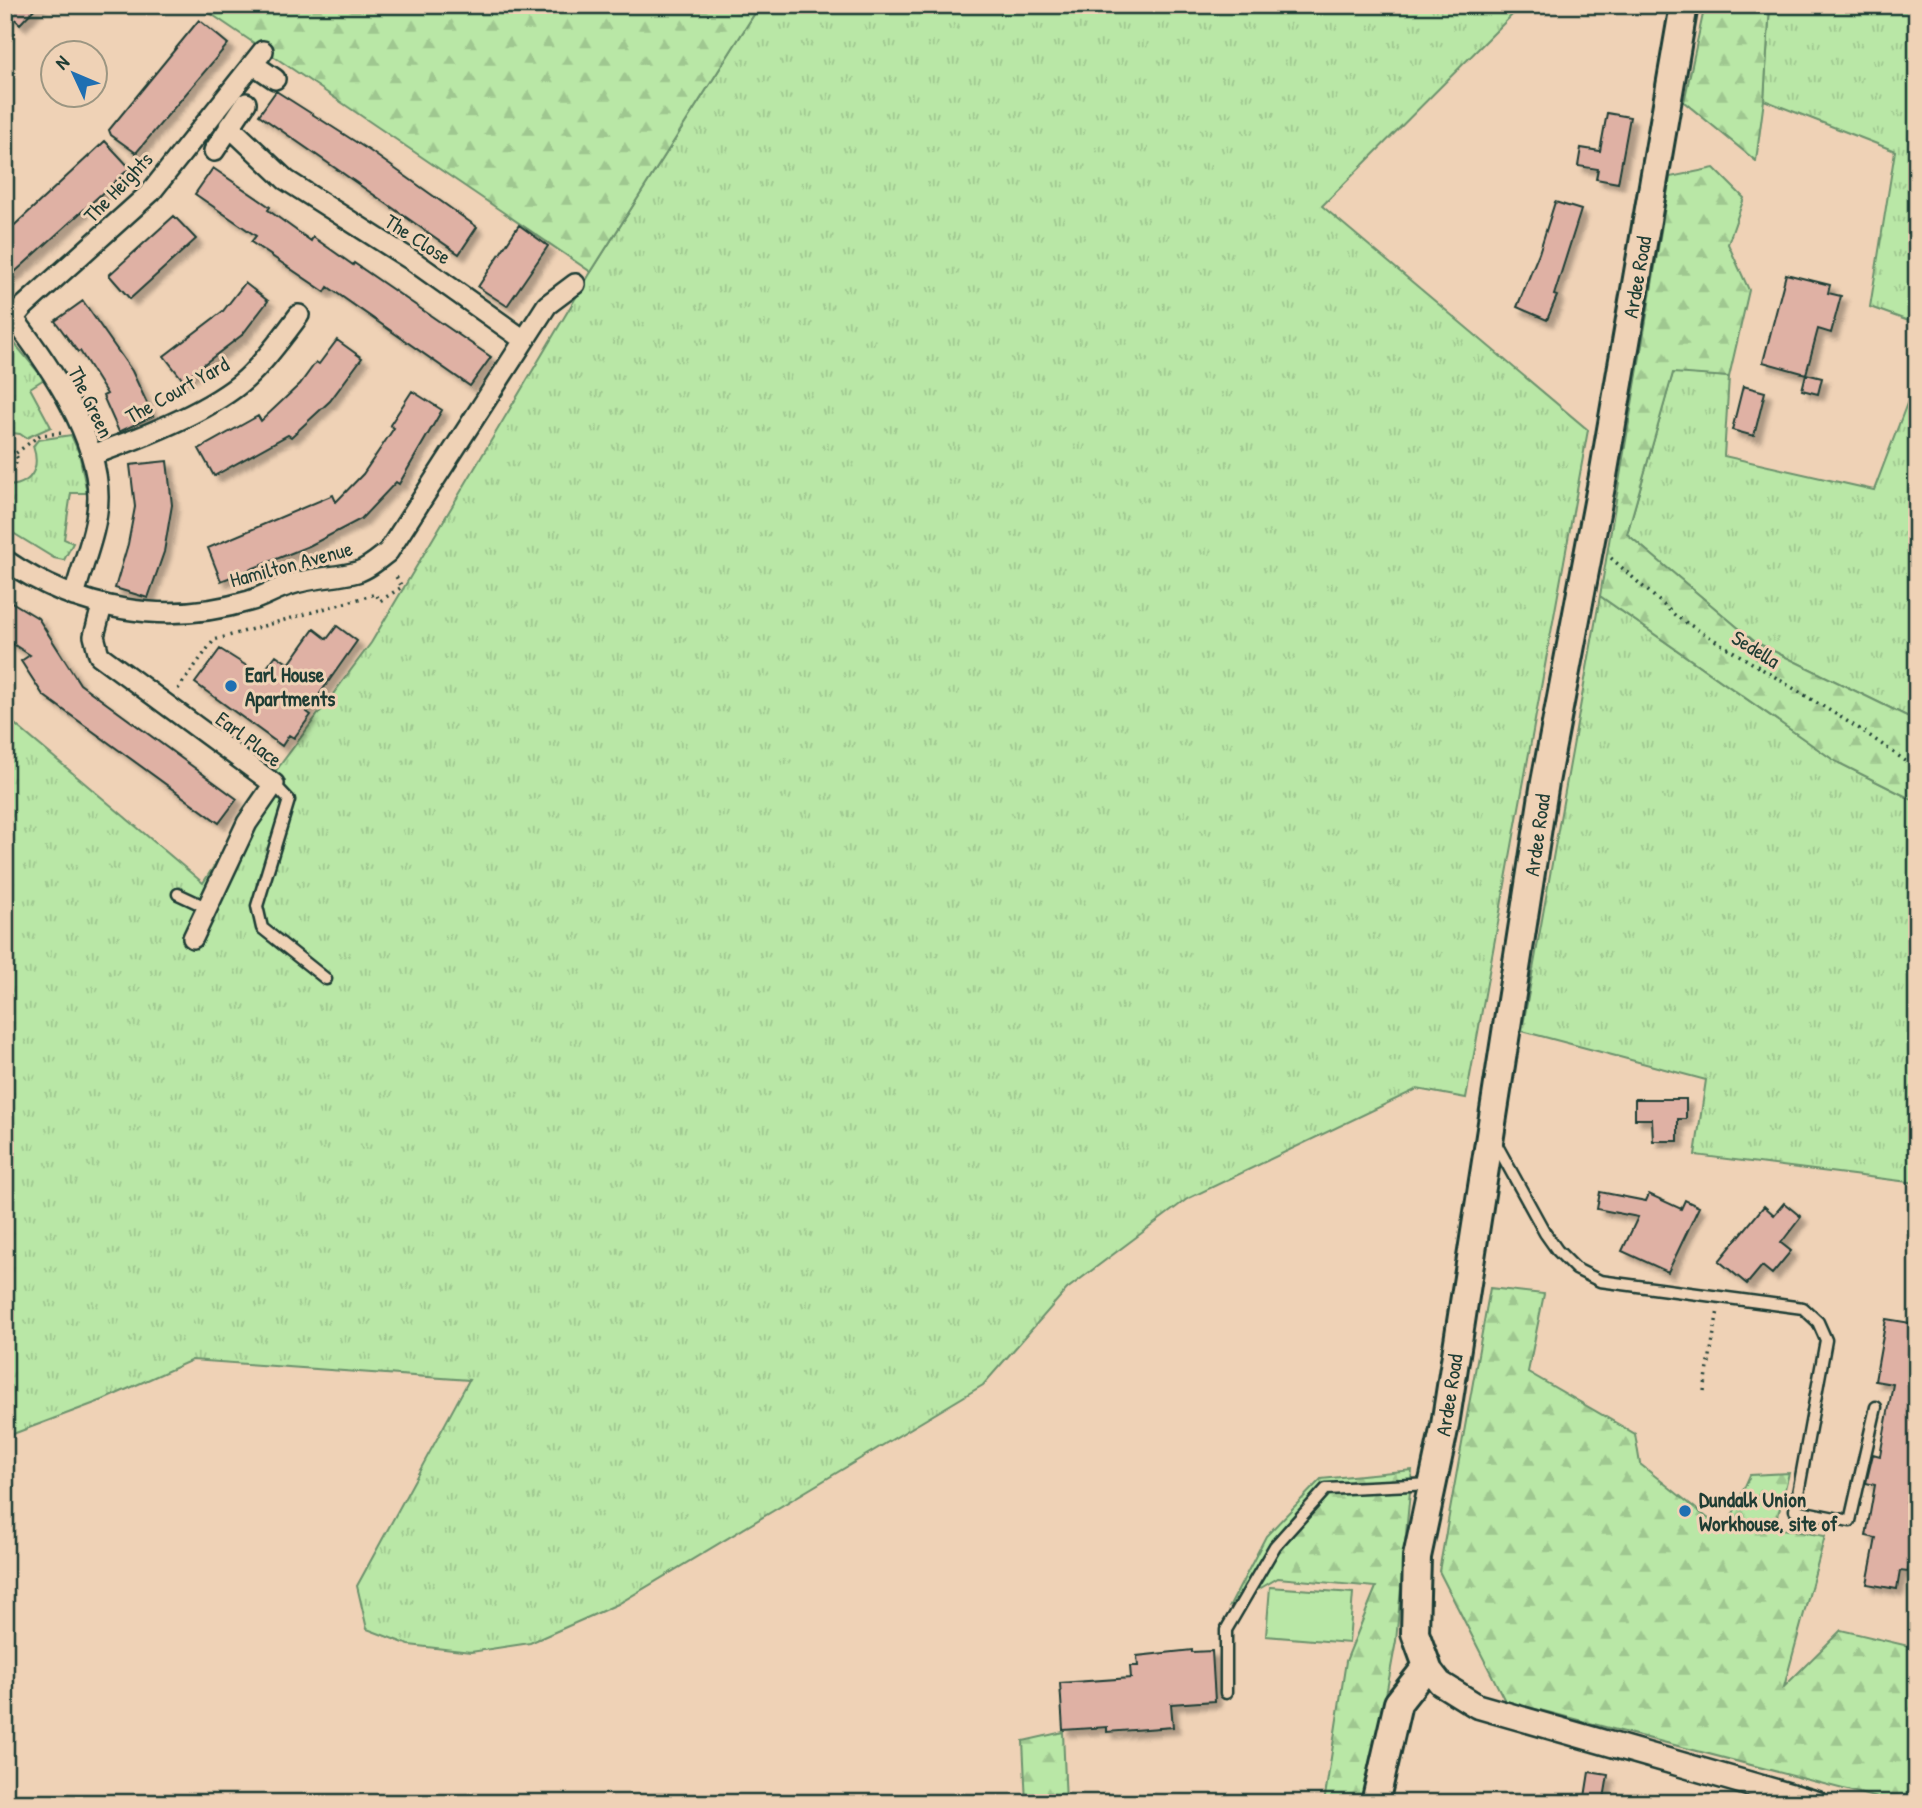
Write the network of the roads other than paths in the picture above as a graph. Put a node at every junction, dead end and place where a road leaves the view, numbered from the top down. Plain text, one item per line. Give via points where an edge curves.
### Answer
1 (1684, 5) edge
2 (275, 79) dead end
3 (246, 103) dead end
4 (229, 125) junction
5 (214, 151) dead end
6 (575, 284) dead end
7 (299, 315) dead end
8 (10, 324) edge
9 (524, 340) junction
10 (92, 455) junction
11 (5, 560) edge
12 (74, 596) junction
13 (102, 606) junction
14 (274, 785) junction
15 (178, 894) dead end
16 (208, 908) junction
17 (193, 938) dead end
18 (326, 979) dead end
19 (1489, 1131) junction
20 (1876, 1407) dead end
21 (1433, 1484) junction
22 (1427, 1666) junction
23 (1226, 1693) dead end
24 (1375, 1803) edge
25 (1816, 1803) edge

1 - 19 main road, Ardee Road via 1545,782
2 - 8 street, The Heights via 258,57 151,192 23,307
3 - 4 street
4 - 5 street
4 - 9 street, The Close via 286,180 413,261
6 - 9 street via 547,305
7 - 10 street, The Court Yard via 250,375 230,391 136,440
8 - 10 street, The Green via 53,372
9 - 13 street, Hamilton Avenue via 388,552 374,563 359,572 289,584 250,601 185,614
10 - 12 street, The Green via 98,498
11 - 12 street, Hamilton Avenue
12 - 13 street, Hamilton Avenue
13 - 14 street, Earl Place via 94,636 99,655
14 - 16 street, Earl Place via 247,824
14 - 18 lane via 289,800 257,906 262,928
15 - 16 lane
16 - 17 street, Earl Place
19 - 20 lane via 1545,1233 1576,1269 1600,1281 1803,1308 1818,1322 1826,1340 1794,1510 1850,1521
19 - 21 main road, Ardee Road
21 - 22 main road, Ardee Road via 1417,1557 1415,1633
21 - 23 lane via 1326,1489 1275,1546 1226,1630
22 - 24 main road via 1398,1703
22 - 25 street via 1440,1682 1477,1706

